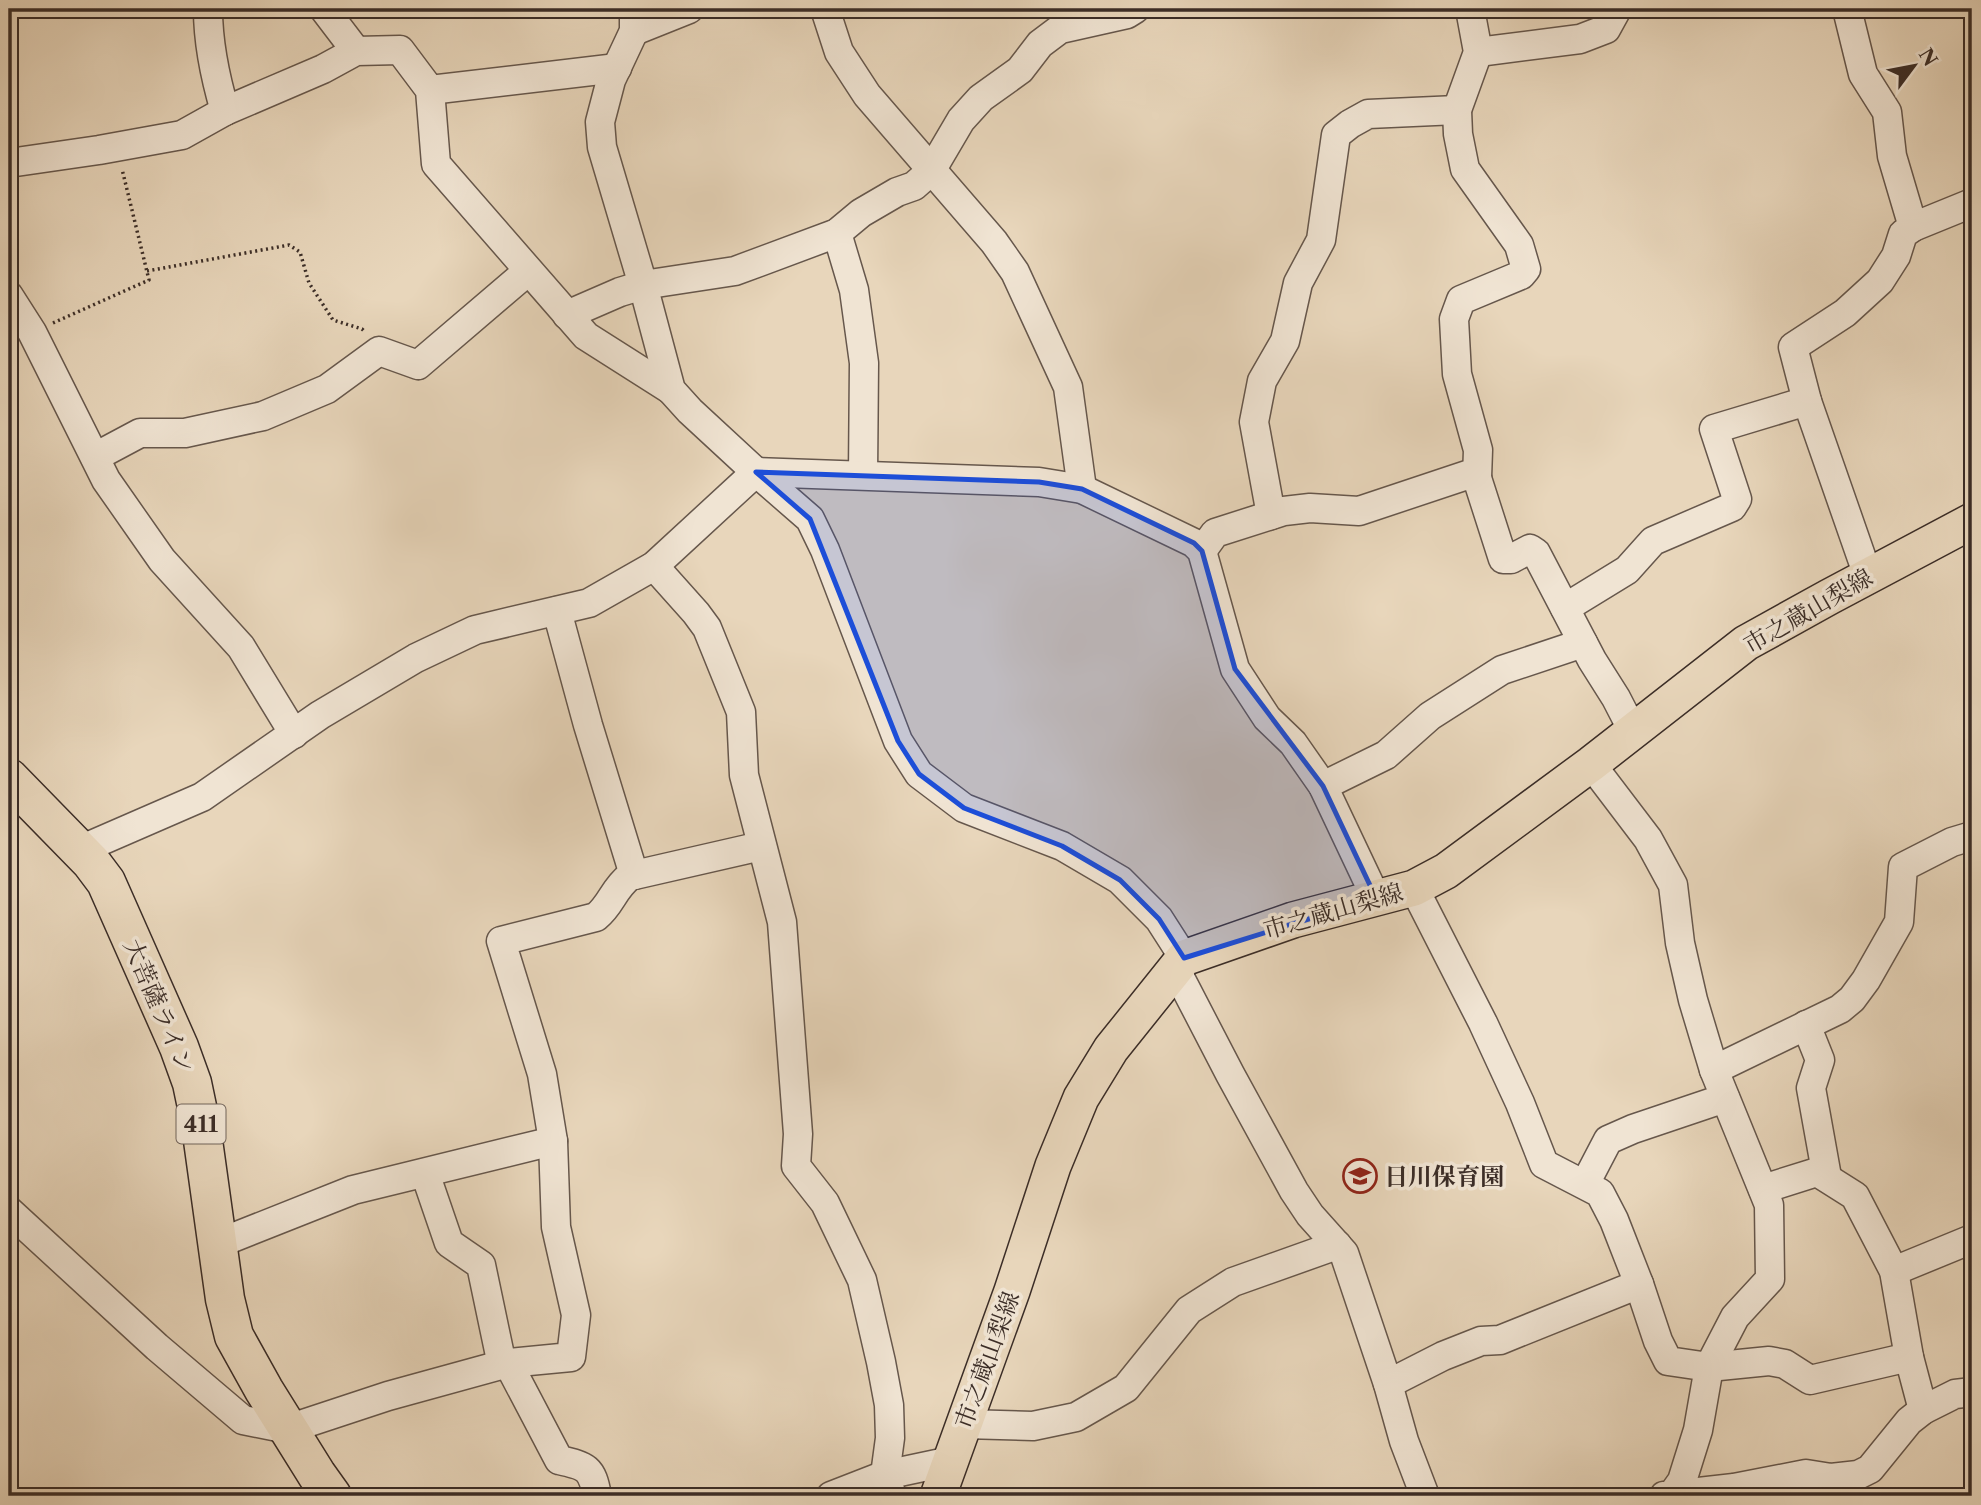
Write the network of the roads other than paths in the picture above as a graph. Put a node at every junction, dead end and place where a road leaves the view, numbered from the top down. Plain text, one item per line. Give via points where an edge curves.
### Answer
1 (208, 9) edge
2 (324, 9) edge
3 (689, 9) edge
4 (825, 9) edge
5 (1135, 9) edge
6 (1470, 9) edge
7 (1617, 9) edge
8 (1847, 9) edge
9 (634, 20) edge
10 (356, 51) junction
11 (1478, 52) junction
12 (617, 68) junction
13 (430, 90) junction
14 (1457, 110) junction
15 (225, 111) junction
16 (9, 163) edge
17 (931, 171) junction
18 (1972, 203) edge
19 (1913, 228) junction
20 (836, 233) junction
21 (528, 271) junction
22 (643, 285) junction
23 (9, 296) edge
24 (567, 315) junction
25 (671, 390) junction
26 (1807, 401) junction
27 (95, 457) junction
28 (756, 472) junction
29 (863, 475) junction
30 (1476, 478) junction
31 (1082, 489) junction
32 (1271, 515) junction
33 (1972, 521) edge
34 (1202, 551) junction
35 (654, 566) junction
36 (1868, 576) junction
37 (1565, 608) junction
38 (557, 611) junction
39 (1583, 643) junction
40 (1633, 731) junction
41 (294, 734) junction
42 (1591, 764) junction
43 (9, 778) edge
44 (1323, 786) junction
45 (1972, 836) edge
46 (761, 846) junction
47 (80, 850) junction
48 (634, 876) junction
49 (1414, 888) junction
50 (1376, 898) junction
51 (1179, 963) junction
52 (1806, 1025) junction
53 (1714, 1070) junction
54 (1725, 1098) junction
55 (553, 1141) junction
56 (425, 1173) junction
57 (1827, 1177) junction
58 (1585, 1184) junction
59 (1763, 1189) junction
60 (9, 1211) edge
61 (1972, 1239) edge
62 (217, 1244) junction
63 (1337, 1245) junction
64 (1895, 1271) junction
65 (1639, 1284) junction
66 (1909, 1357) junction
67 (505, 1364) junction
68 (1709, 1367) junction
69 (1388, 1384) junction
70 (1972, 1392) edge
71 (1923, 1410) junction
72 (964, 1424) junction
73 (289, 1429) junction
74 (951, 1461) junction
75 (889, 1486) edge
76 (1672, 1495) edge
77 (332, 1496) edge
78 (597, 1496) edge
79 (831, 1496) edge
80 (938, 1496) edge
81 (1425, 1496) edge

1 - 15 street via 208,36
2 - 10 street
3 - 9 street
4 - 17 street via 839,52
5 - 17 street via 1060,29 1041,44 1020,70 981,98 961,120
6 - 11 street
7 - 11 street via 1606,29 1580,38
8 - 19 street via 1864,74 1886,112 1892,156
9 - 12 street
10 - 13 street via 400,50
10 - 15 street
11 - 14 street
12 - 13 street
12 - 22 street via 600,122 602,146
13 - 21 street via 436,164
14 - 30 street via 1465,169 1518,245 1526,269 1461,300 1454,319 1457,374 1478,450
14 - 32 street via 1368,114 1336,135 1321,240 1298,283 1285,341 1262,382 1254,422
15 - 16 street via 182,135
17 - 20 street
17 - 31 street via 1015,272 1068,387
18 - 19 street
19 - 26 street via 1903,234 1880,281 1845,313 1793,347
20 - 22 street via 735,271
20 - 29 street via 854,290 864,363
21 - 24 street
21 - 27 street via 418,365 379,351 327,388 263,416 185,433 141,433
22 - 24 street
22 - 25 street
23 - 27 street
24 - 25 street via 586,336
25 - 28 street
26 - 36 street
26 - 37 street via 1714,429 1737,499 1732,507 1653,541 1627,570
27 - 41 street via 162,560 241,647
28 - 29 street
28 - 35 street
28 - 51 street via 810,519 898,741 919,774 964,808 1062,846 1120,880 1158,919
29 - 31 street via 1039,482
30 - 32 street via 1467,475 1359,511 1310,508
30 - 37 street via 1503,559 1530,549 1536,553
31 - 34 street via 1194,542
32 - 34 street via 1215,533
33 - 36 main road, 市之蔵山梨線
34 - 44 street via 1235,669 1267,718 1293,743
35 - 38 street via 589,603
35 - 46 street via 707,628 741,712 744,775
36 - 40 main road, 市之蔵山梨線 via 1746,643
37 - 39 street
38 - 41 street via 475,630 416,658
38 - 48 street
39 - 40 street
39 - 44 street via 1502,670 1430,716 1386,755
40 - 42 main road, 市之蔵山梨線
41 - 47 street via 202,797
42 - 49 main road, 市之蔵山梨線 via 1446,871
42 - 53 street via 1648,839 1672,885 1690,989
43 - 47 highway, 大菩薩ライン / 411
44 - 50 street
45 - 52 street via 1903,867 1899,922 1872,971 1853,999
46 - 48 street
46 - 75 street via 782,922 796,1166 825,1203 862,1280 889,1405
47 - 62 highway, 大菩薩ライン / 411 via 106,882 192,1083
48 - 55 street via 619,885 596,917 501,941 542,1074
49 - 50 main road, 市之蔵山梨線
49 - 58 street via 1483,1023 1544,1164
50 - 51 main road, 市之蔵山梨線 via 1293,920
51 - 63 street via 1294,1191
51 - 72 main road, 市之蔵山梨線 via 1111,1049 1081,1098
52 - 53 street
52 - 57 street via 1820,1060 1811,1088
53 - 54 street
54 - 58 street via 1608,1140
54 - 59 street
55 - 56 street
55 - 67 street via 556,1227 576,1315 571,1357
56 - 62 street via 353,1190
56 - 67 street via 449,1243 481,1265
57 - 59 street via 1817,1172
57 - 64 street via 1855,1196
58 - 65 street via 1600,1193
59 - 68 street via 1769,1205 1770,1279 1735,1317
60 - 73 street via 243,1420
61 - 64 street
62 - 73 highway, 大菩薩ライン / 411 via 234,1336
63 - 69 street via 1350,1268
63 - 72 street via 1233,1282 1189,1310 1126,1388 1076,1417 1033,1426
64 - 66 street
65 - 68 street via 1668,1361
65 - 69 street via 1500,1340 1481,1340
66 - 68 street via 1810,1380 1785,1364 1769,1361
66 - 71 street
67 - 73 street
67 - 78 street via 559,1460 583,1466 594,1480
68 - 76 street via 1698,1430 1682,1481
69 - 81 street
70 - 71 street via 1955,1394
71 - 76 street via 1870,1469 1858,1475 1831,1478 1806,1474
72 - 74 main road, 市之蔵山梨線
73 - 77 highway, 大菩薩ライン / 411
74 - 75 street
74 - 80 main road, 市之蔵山梨線
75 - 79 street

